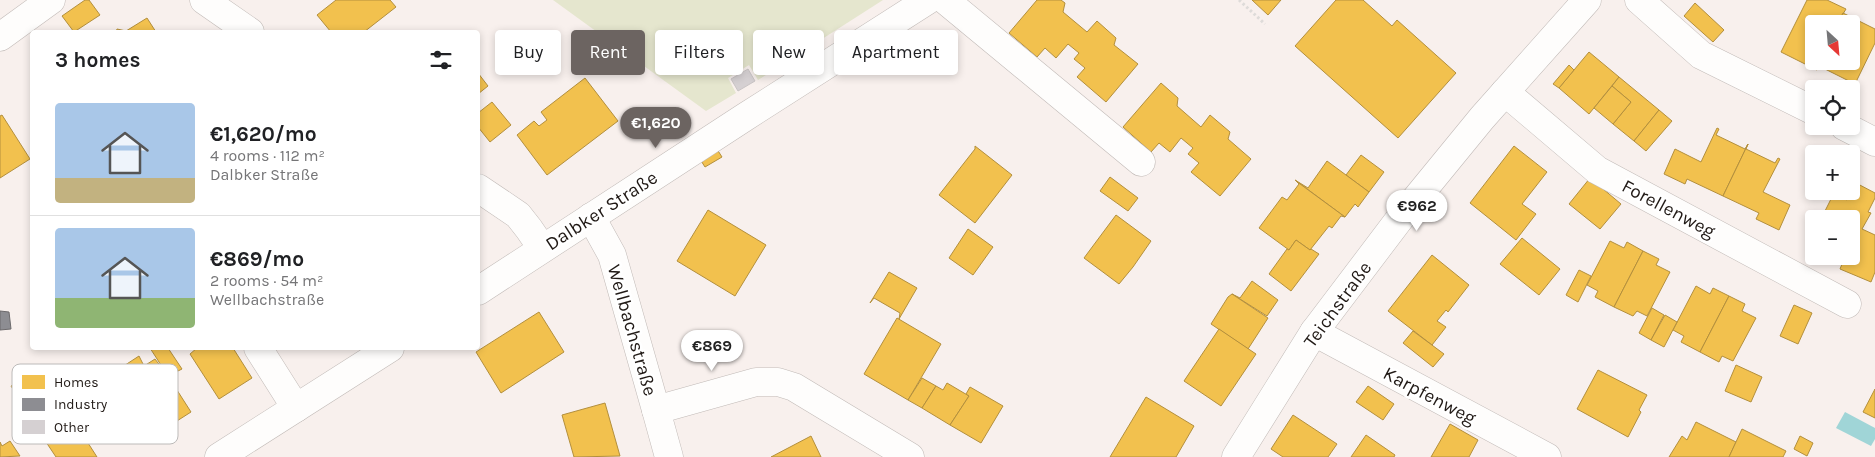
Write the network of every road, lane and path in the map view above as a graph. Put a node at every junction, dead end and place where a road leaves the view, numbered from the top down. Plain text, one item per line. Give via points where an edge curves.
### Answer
1 (51, 0) edge
2 (204, 0) edge
3 (928, 0) edge
4 (945, 0) edge
5 (1239, 0) edge
6 (1587, 0) edge
7 (1640, 0) edge
8 (1265, 24) dead end
9 (247, 30) edge
10 (0, 37) edge
11 (1505, 92) junction
12 (1805, 107) edge
13 (1860, 134) edge
14 (1875, 142) edge
15 (1141, 162) dead end
16 (480, 189) edge
17 (591, 217) junction
18 (542, 248) junction
19 (480, 290) edge
20 (1847, 304) dead end
21 (1314, 332) junction
22 (259, 350) edge
23 (387, 350) edge
24 (296, 408) junction
25 (656, 410) junction
26 (219, 457) edge
27 (669, 457) edge
28 (910, 457) edge
29 (1236, 457) edge
30 (1546, 457) edge

1 - 10 street
2 - 9 street
3 - 17 street, Dalbker Straße
4 - 15 street
5 - 8 path
6 - 11 street, Teichstraße
7 - 12 street via 1701,55
11 - 20 street, Forellenweg via 1597,170
11 - 21 street, Teichstraße via 1401,217
13 - 14 street
16 - 18 street via 518,215
17 - 18 street, Dalbker Straße
17 - 25 street, Wellbachstraße via 612,255
18 - 19 street, Dalbker Straße
21 - 29 street, Teichstraße
21 - 30 street, Karpfenweg
22 - 24 street
23 - 24 street
24 - 26 street
25 - 27 street
25 - 28 street, Wellbachstraße via 756,382 778,382 794,386

